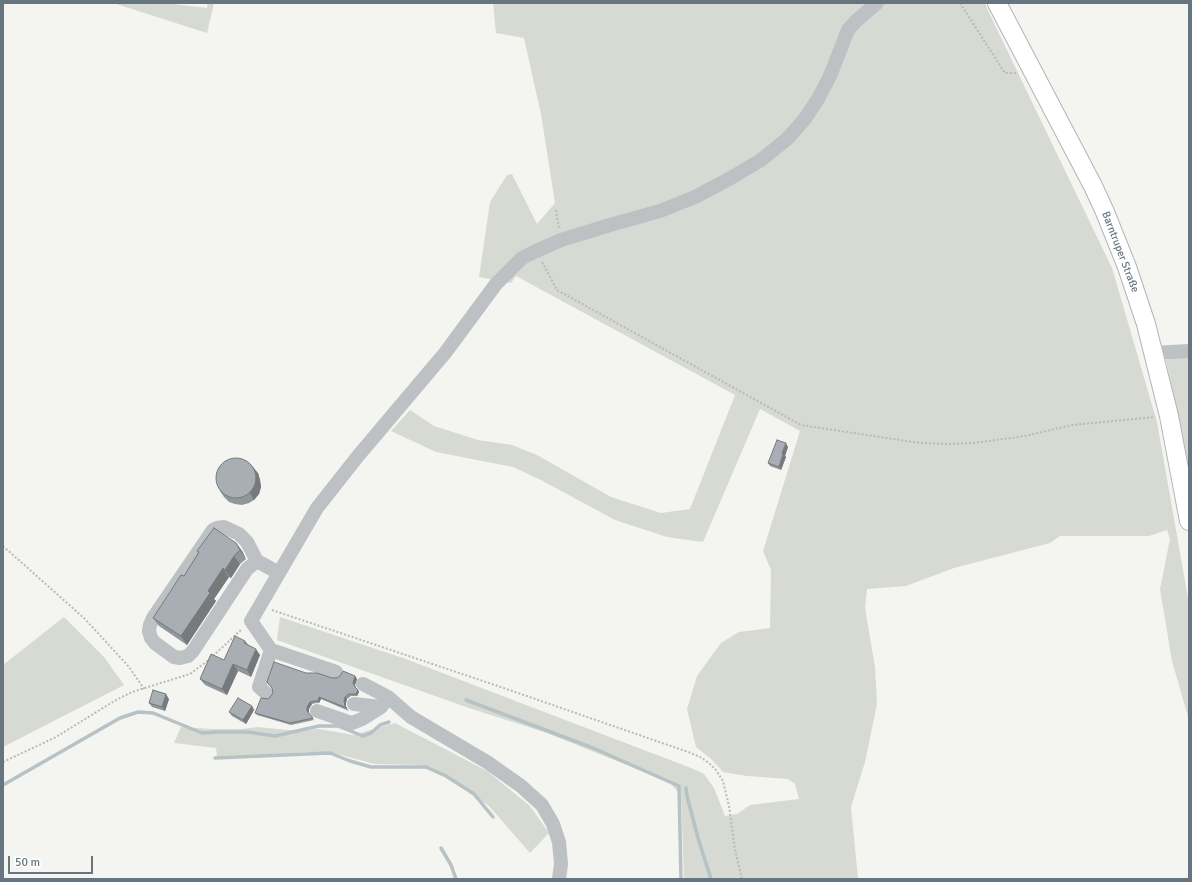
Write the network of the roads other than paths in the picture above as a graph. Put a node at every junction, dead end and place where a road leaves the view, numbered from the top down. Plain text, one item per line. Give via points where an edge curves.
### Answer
1 (877, 3) edge
2 (997, 3) edge
3 (1189, 351) edge
4 (1153, 353) junction
5 (1189, 521) edge
6 (257, 561) junction
7 (279, 573) junction
8 (271, 650) junction
9 (336, 672) dead end
10 (362, 684) dead end
11 (266, 693) dead end
12 (384, 702) junction
13 (354, 704) dead end
14 (317, 711) dead end
15 (559, 879) edge

1 - 7 lane via 848,30 830,76 804,120 787,139 761,160 695,197 660,211 561,240 522,258 496,284 445,353 317,508
2 - 4 main road, Barntruper Straße via 1105,212 1137,295
3 - 4 lane
4 - 5 main road, Barntruper Straße via 1169,416
6 - 6 lane via 247,569 188,656 174,657 150,638 149,631 153,618 214,530 224,527 239,534 247,542
6 - 7 lane
7 - 8 lane via 251,621
8 - 9 lane
8 - 11 lane via 269,670 259,687
10 - 12 lane
12 - 13 lane
12 - 14 lane via 362,719 352,723
12 - 15 lane via 487,762 521,786 542,805 553,824 559,842

